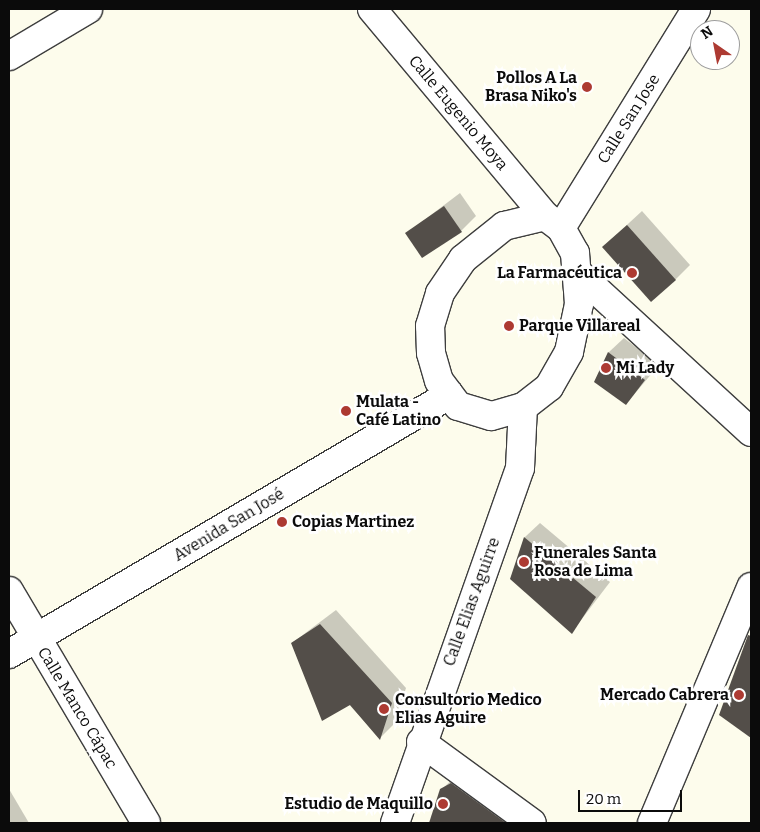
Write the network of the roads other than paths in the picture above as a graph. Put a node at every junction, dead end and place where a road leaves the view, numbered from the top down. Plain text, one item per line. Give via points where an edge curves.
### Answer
1 (88, 9) edge
2 (372, 9) edge
3 (696, 9) edge
4 (9, 56) edge
5 (553, 222) junction
6 (578, 273) junction
7 (449, 395) junction
8 (524, 407) junction
9 (751, 432) edge
10 (751, 587) edge
11 (9, 591) edge
12 (36, 640) junction
13 (9, 654) edge
14 (421, 742) junction
15 (146, 823) edge
16 (395, 823) edge
17 (532, 823) edge
18 (652, 823) edge

1 - 4 street
2 - 5 street, Calle Eugenio Moya
3 - 5 street, Calle San Jose
5 - 6 street via 575,253
5 - 7 street via 504,226 463,259 440,293 430,326 431,353 439,381
6 - 8 street via 579,304 569,352 549,387
6 - 9 street
7 - 8 street via 458,406 491,416
7 - 12 street, Avenida San José
8 - 14 street, Calle Elias Aguirre via 520,468
10 - 18 street
11 - 12 street, Calle Manco Cápac
12 - 13 street, Avenida San José
12 - 15 street, Calle Manco Cápac
14 - 16 street, Calle Elias Aguirre
14 - 17 street

